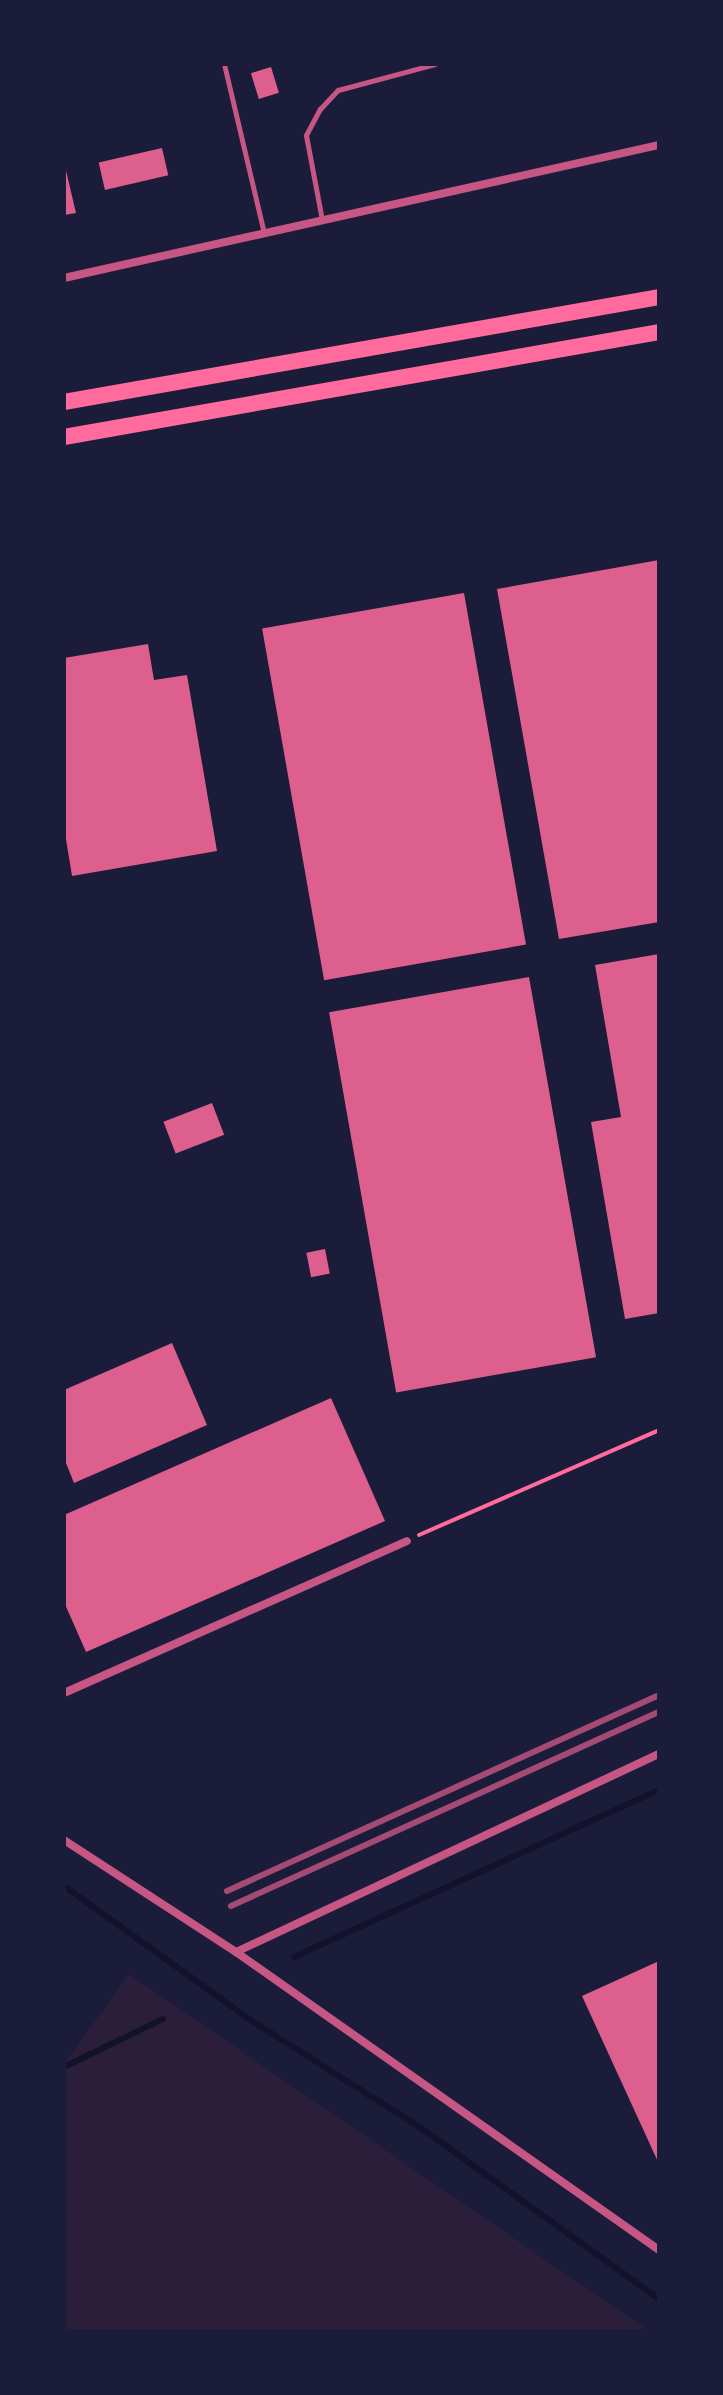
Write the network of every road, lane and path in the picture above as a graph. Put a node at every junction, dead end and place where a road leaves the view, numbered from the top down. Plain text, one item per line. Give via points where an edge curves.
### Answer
1 (224, 64) edge
2 (435, 64) edge
3 (659, 145) edge
4 (322, 220) junction
5 (264, 233) junction
6 (64, 278) edge
7 (659, 297) edge
8 (659, 332) edge
9 (64, 402) edge
10 (64, 437) edge
11 (659, 1430) edge
12 (407, 1541) joint
13 (64, 1693) edge
14 (659, 1754) edge
15 (64, 1840) edge
16 (236, 1952) junction
17 (659, 2250) edge

1 - 5 lane
2 - 4 lane via 338,90 320,109 306,135
3 - 4 street
4 - 5 street
5 - 6 street
7 - 9 highway
8 - 10 highway
11 - 12 path
12 - 13 street
14 - 16 street
15 - 16 street
16 - 17 street

